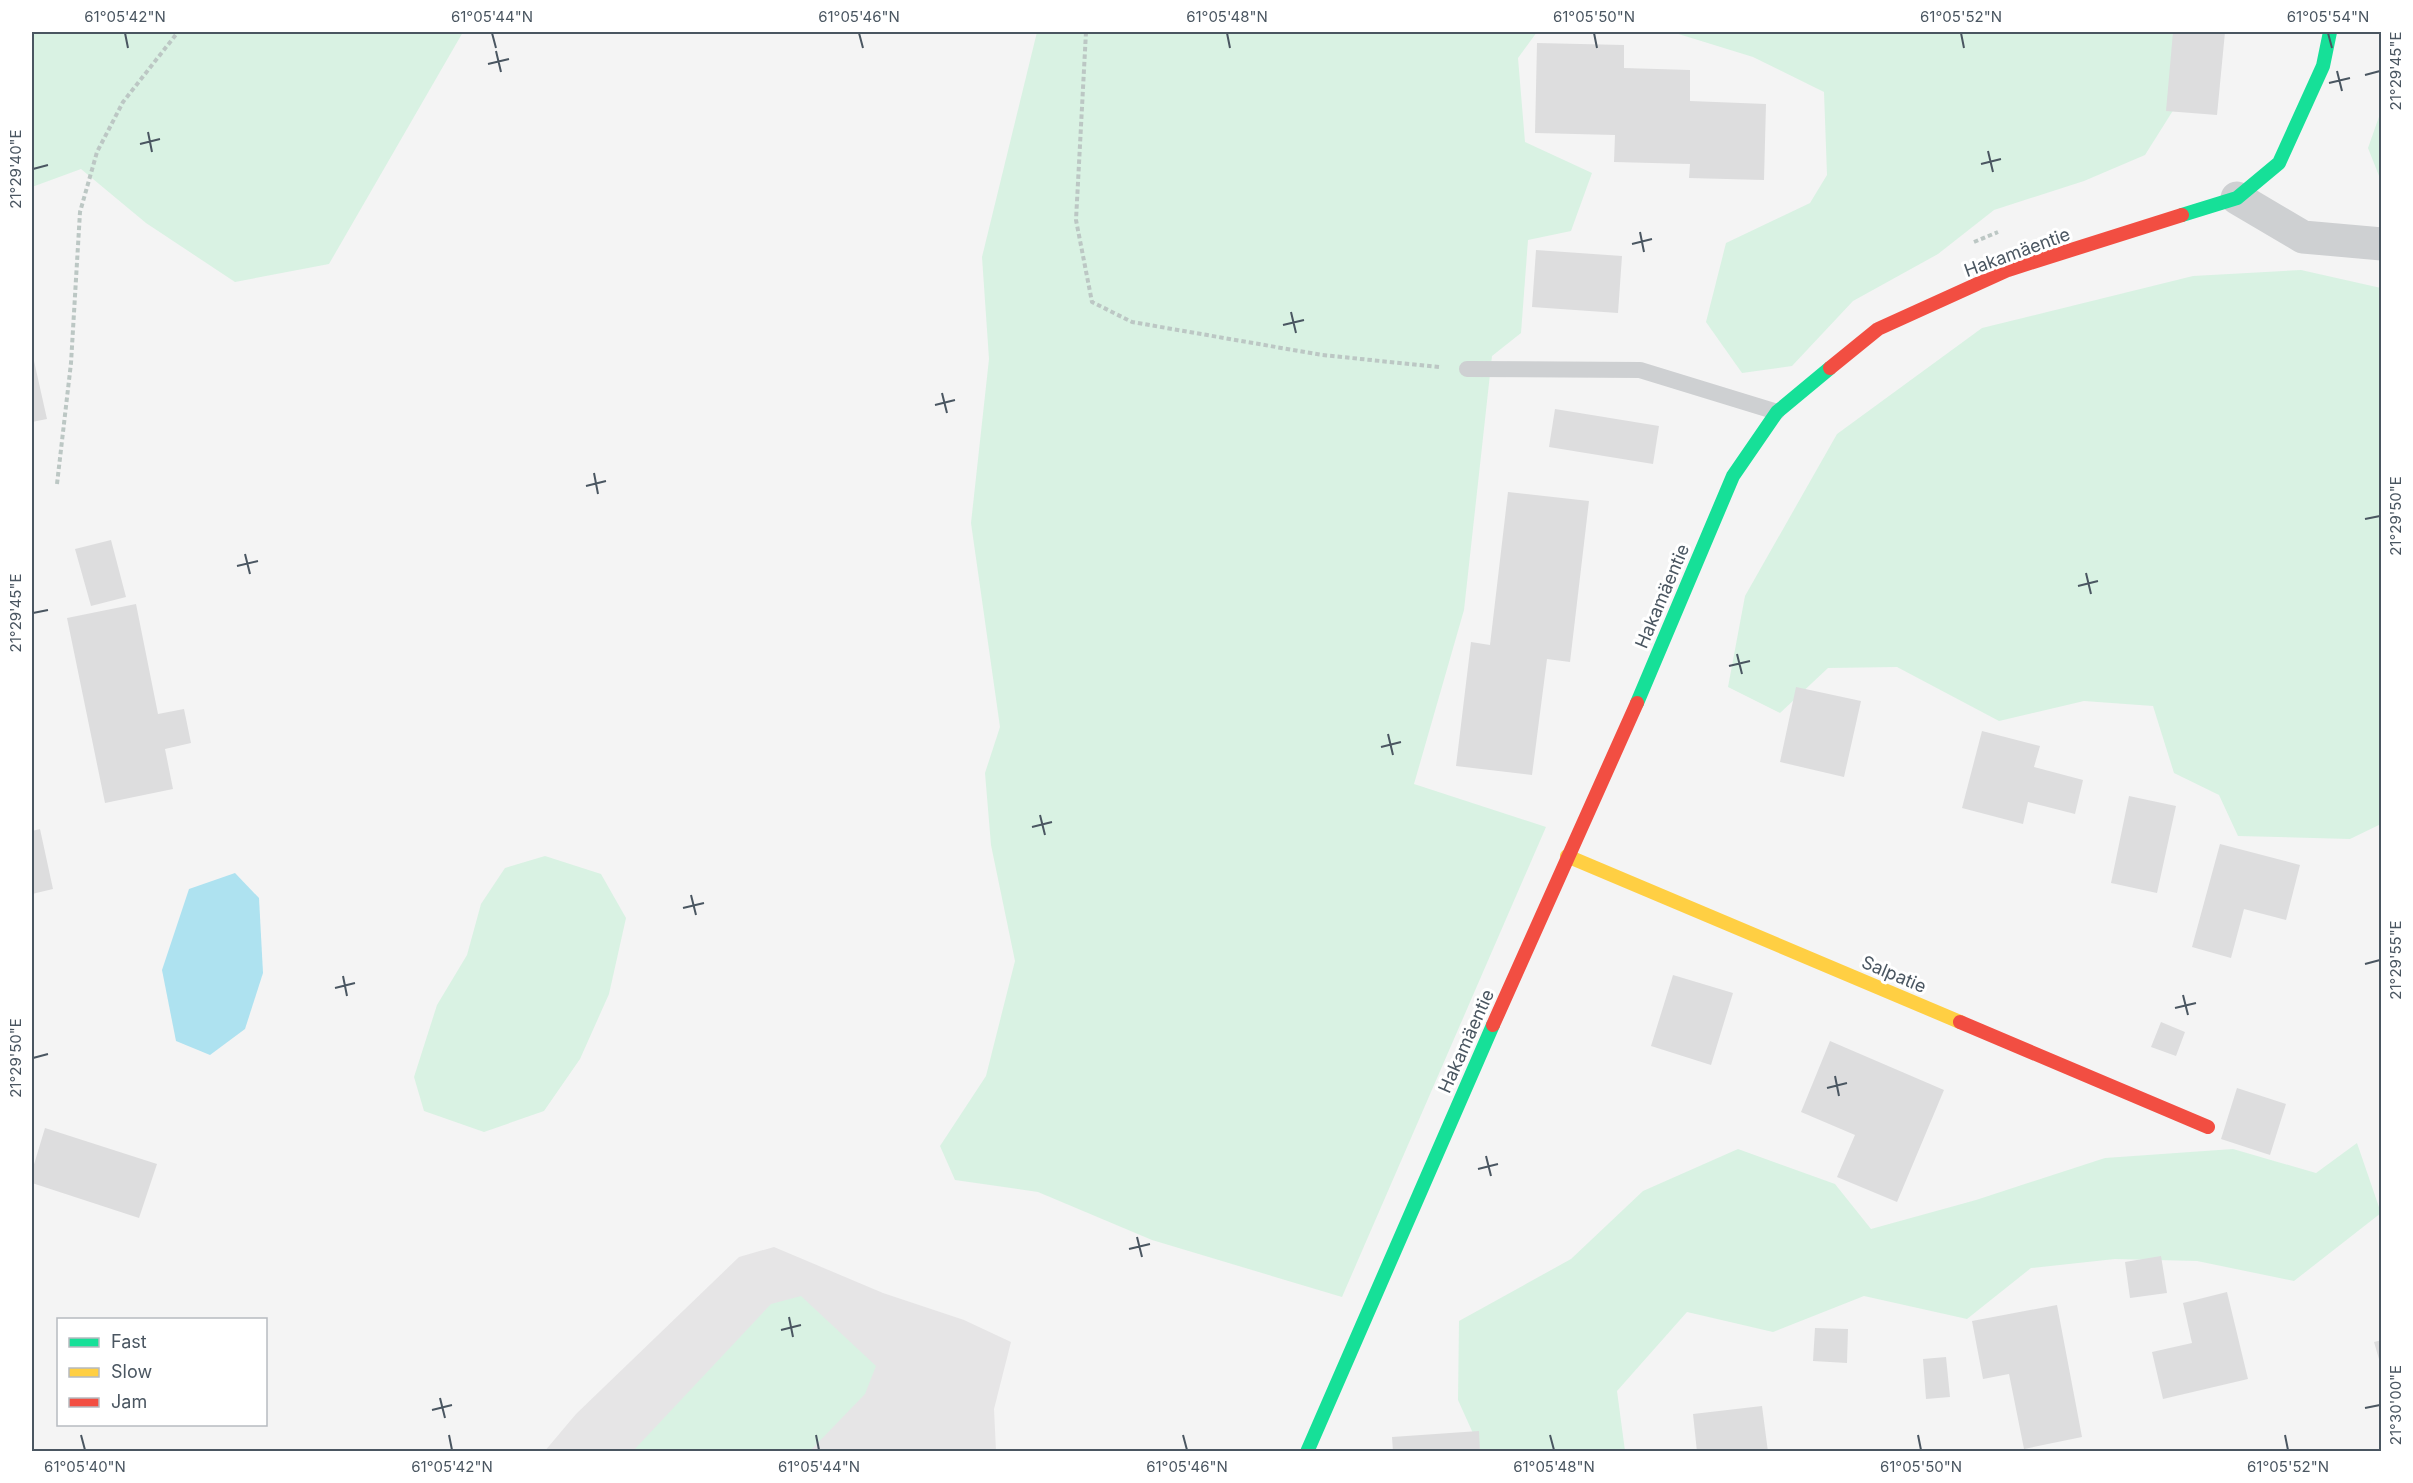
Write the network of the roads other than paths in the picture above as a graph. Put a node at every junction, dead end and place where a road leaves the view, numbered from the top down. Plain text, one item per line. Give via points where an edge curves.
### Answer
1 (2331, 32) edge
2 (2237, 198) junction
3 (2382, 244) edge
4 (1467, 369) road end
5 (1777, 412) junction
6 (1567, 856) junction
7 (2208, 1126) dead end
8 (1307, 1452) edge

1 - 2 street, Hakamäentie via 2323,66 2279,163
2 - 3 street via 2303,237
2 - 5 street, Hakamäentie via 2008,270 1878,329
4 - 5 lane via 1640,370
5 - 6 street, Hakamäentie via 1733,476
6 - 7 street, Salpatie
6 - 8 street, Hakamäentie

